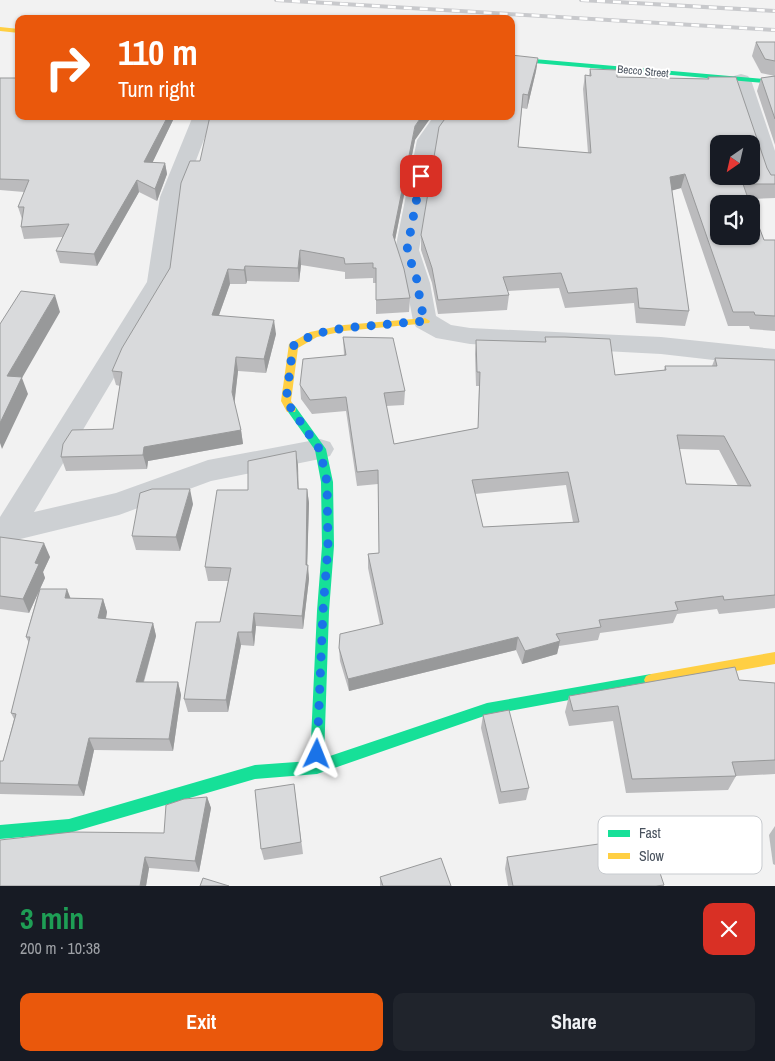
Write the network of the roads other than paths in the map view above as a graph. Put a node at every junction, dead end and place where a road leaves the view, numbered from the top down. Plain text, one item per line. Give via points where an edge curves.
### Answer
1 (0, 30) edge
2 (15, 31) edge
3 (515, 59) edge
4 (741, 80) junction
5 (775, 82) edge
6 (201, 120) edge
7 (441, 120) edge
8 (775, 182) edge
9 (425, 321) junction
10 (775, 358) edge
11 (320, 450) junction
12 (4, 530) edge
13 (775, 658) edge
14 (316, 767) junction
15 (0, 832) edge

1 - 2 street
3 - 4 street, Becco Street
4 - 5 street, Becco Street
4 - 8 street
6 - 12 street via 171,197 159,282
7 - 9 street via 427,140 407,250 418,283
9 - 10 street via 445,332 470,336 624,341
9 - 11 street via 344,328 314,334 293,346 286,401
11 - 12 street via 208,471 119,504
11 - 14 street via 327,482 328,546
13 - 14 street via 488,709
14 - 15 street via 254,772 69,826

